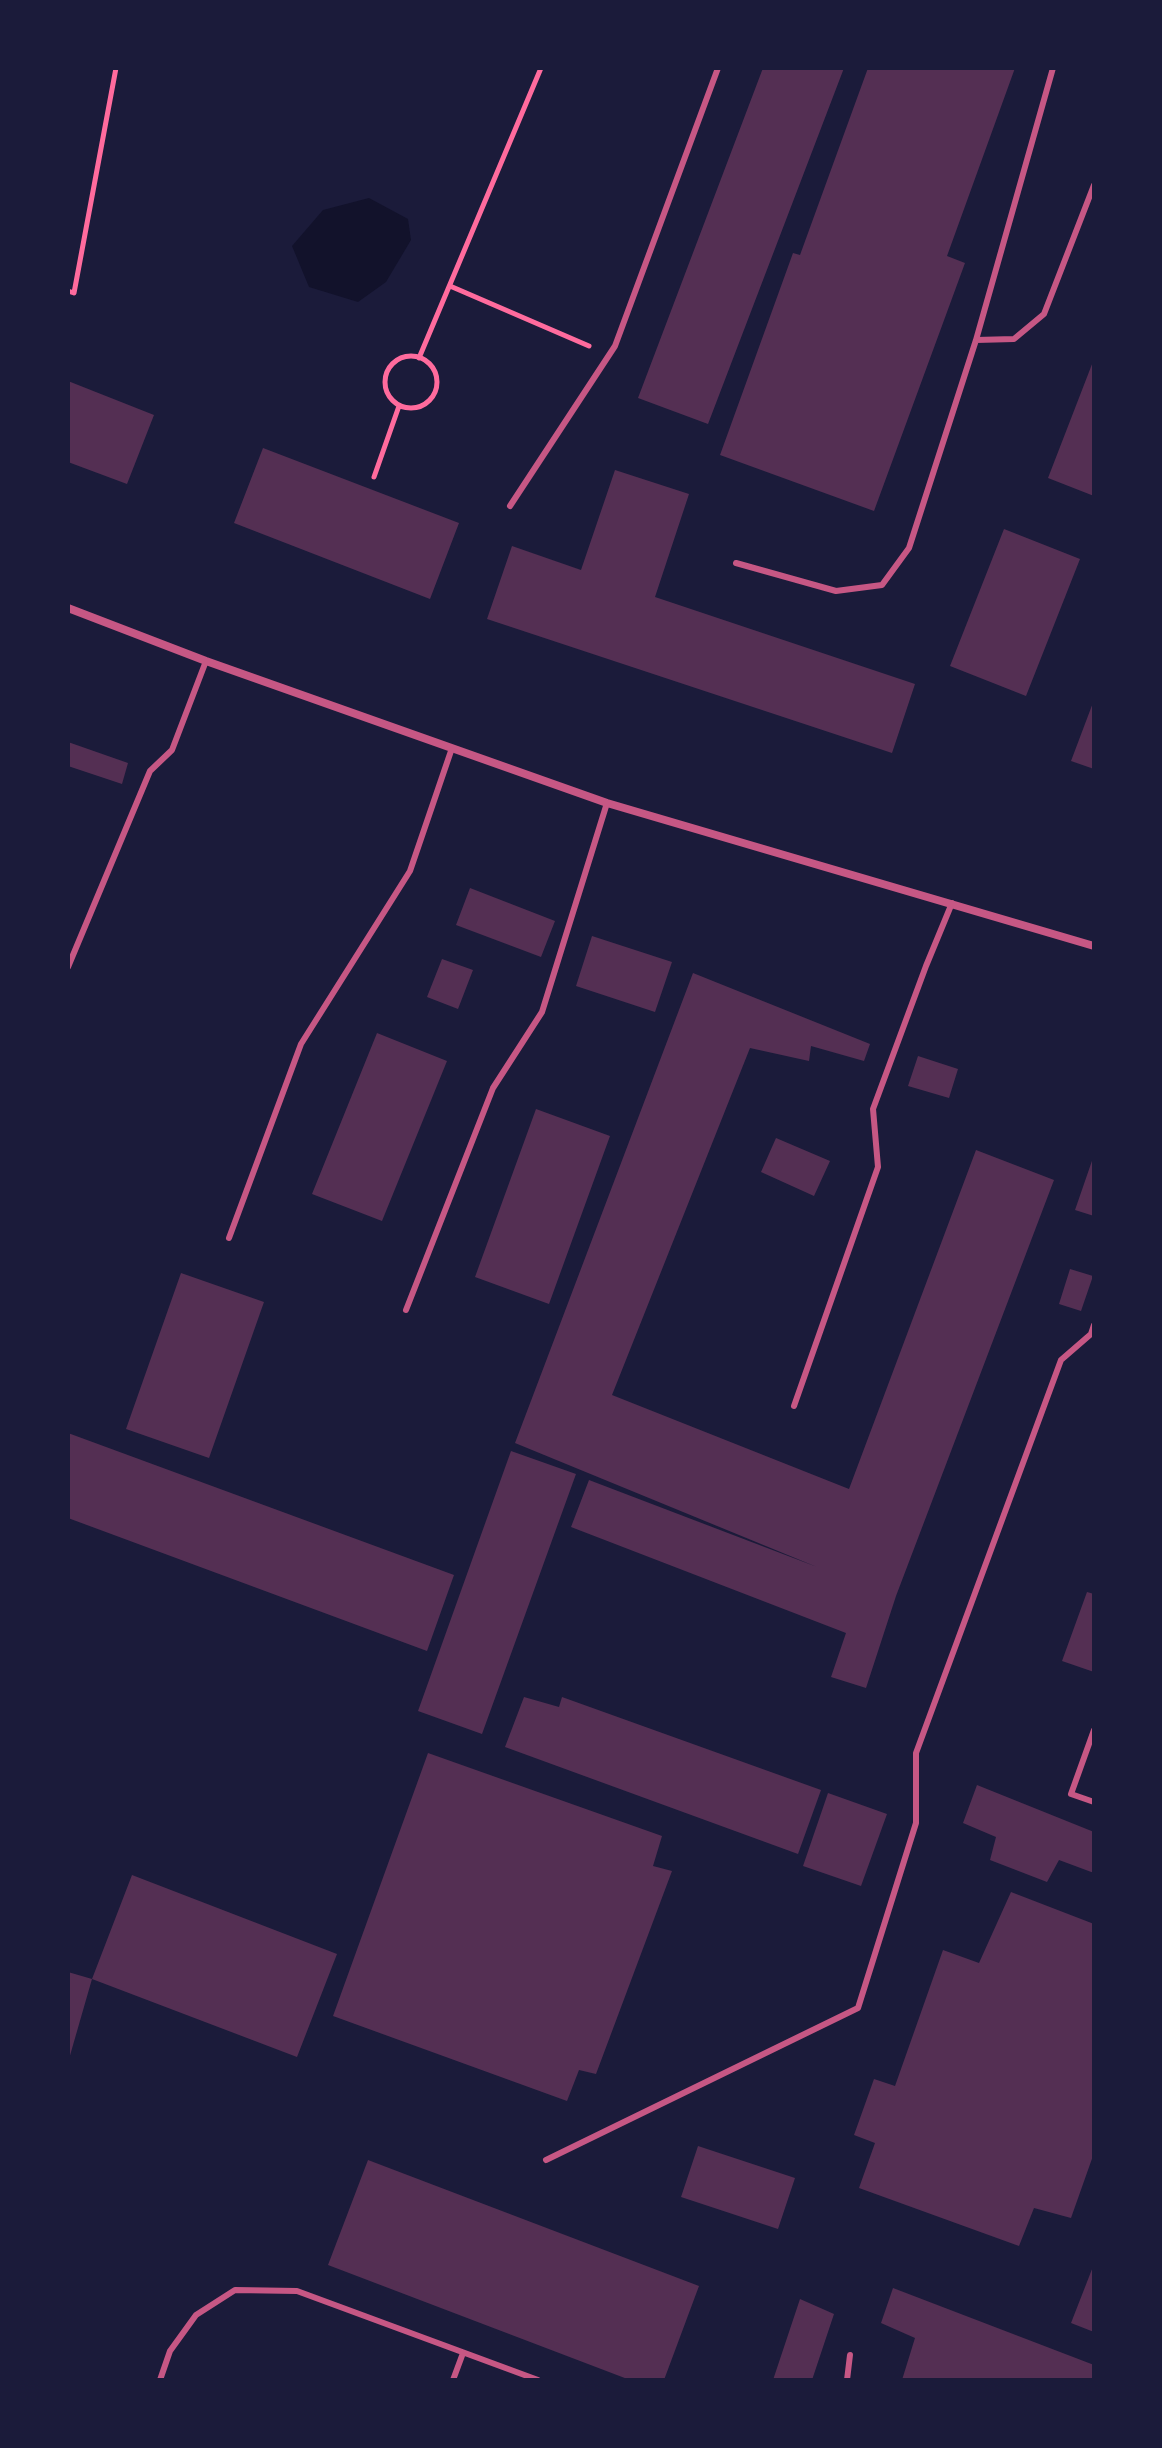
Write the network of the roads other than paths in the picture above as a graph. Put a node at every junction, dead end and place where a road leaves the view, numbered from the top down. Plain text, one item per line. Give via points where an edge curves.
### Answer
1 (718, 68) edge
2 (1053, 68) edge
3 (1094, 185) edge
4 (976, 340) junction
5 (510, 506) dead end
6 (736, 563) dead end
7 (68, 608) edge
8 (206, 661) junction
9 (452, 748) junction
10 (607, 803) junction
11 (952, 903) junction
12 (1094, 946) edge
13 (68, 967) edge
14 (229, 1238) dead end
15 (406, 1310) dead end
16 (1094, 1325) edge
17 (794, 1406) dead end
18 (1094, 1730) edge
19 (1094, 1802) edge
20 (546, 2160) dead end
21 (463, 2353) junction
22 (850, 2355) dead end
23 (160, 2380) edge
24 (453, 2380) edge
25 (538, 2380) edge
26 (847, 2380) edge

1 - 5 lane via 615,346
2 - 4 lane
3 - 4 lane via 1044,314 1014,339
4 - 6 lane via 909,548 882,585 836,591
7 - 8 street
8 - 9 street
8 - 13 lane via 172,750 150,771
9 - 10 street
9 - 14 lane via 410,871 301,1044
10 - 11 street
10 - 15 lane via 542,1012 493,1088
11 - 12 street
11 - 17 lane via 873,1109 878,1167
16 - 20 lane via 1061,1360 916,1753 916,1823 858,2008
18 - 19 lane via 1071,1794
21 - 23 lane via 297,2291 235,2290 196,2315 170,2351
21 - 24 lane
21 - 25 lane
22 - 26 lane

